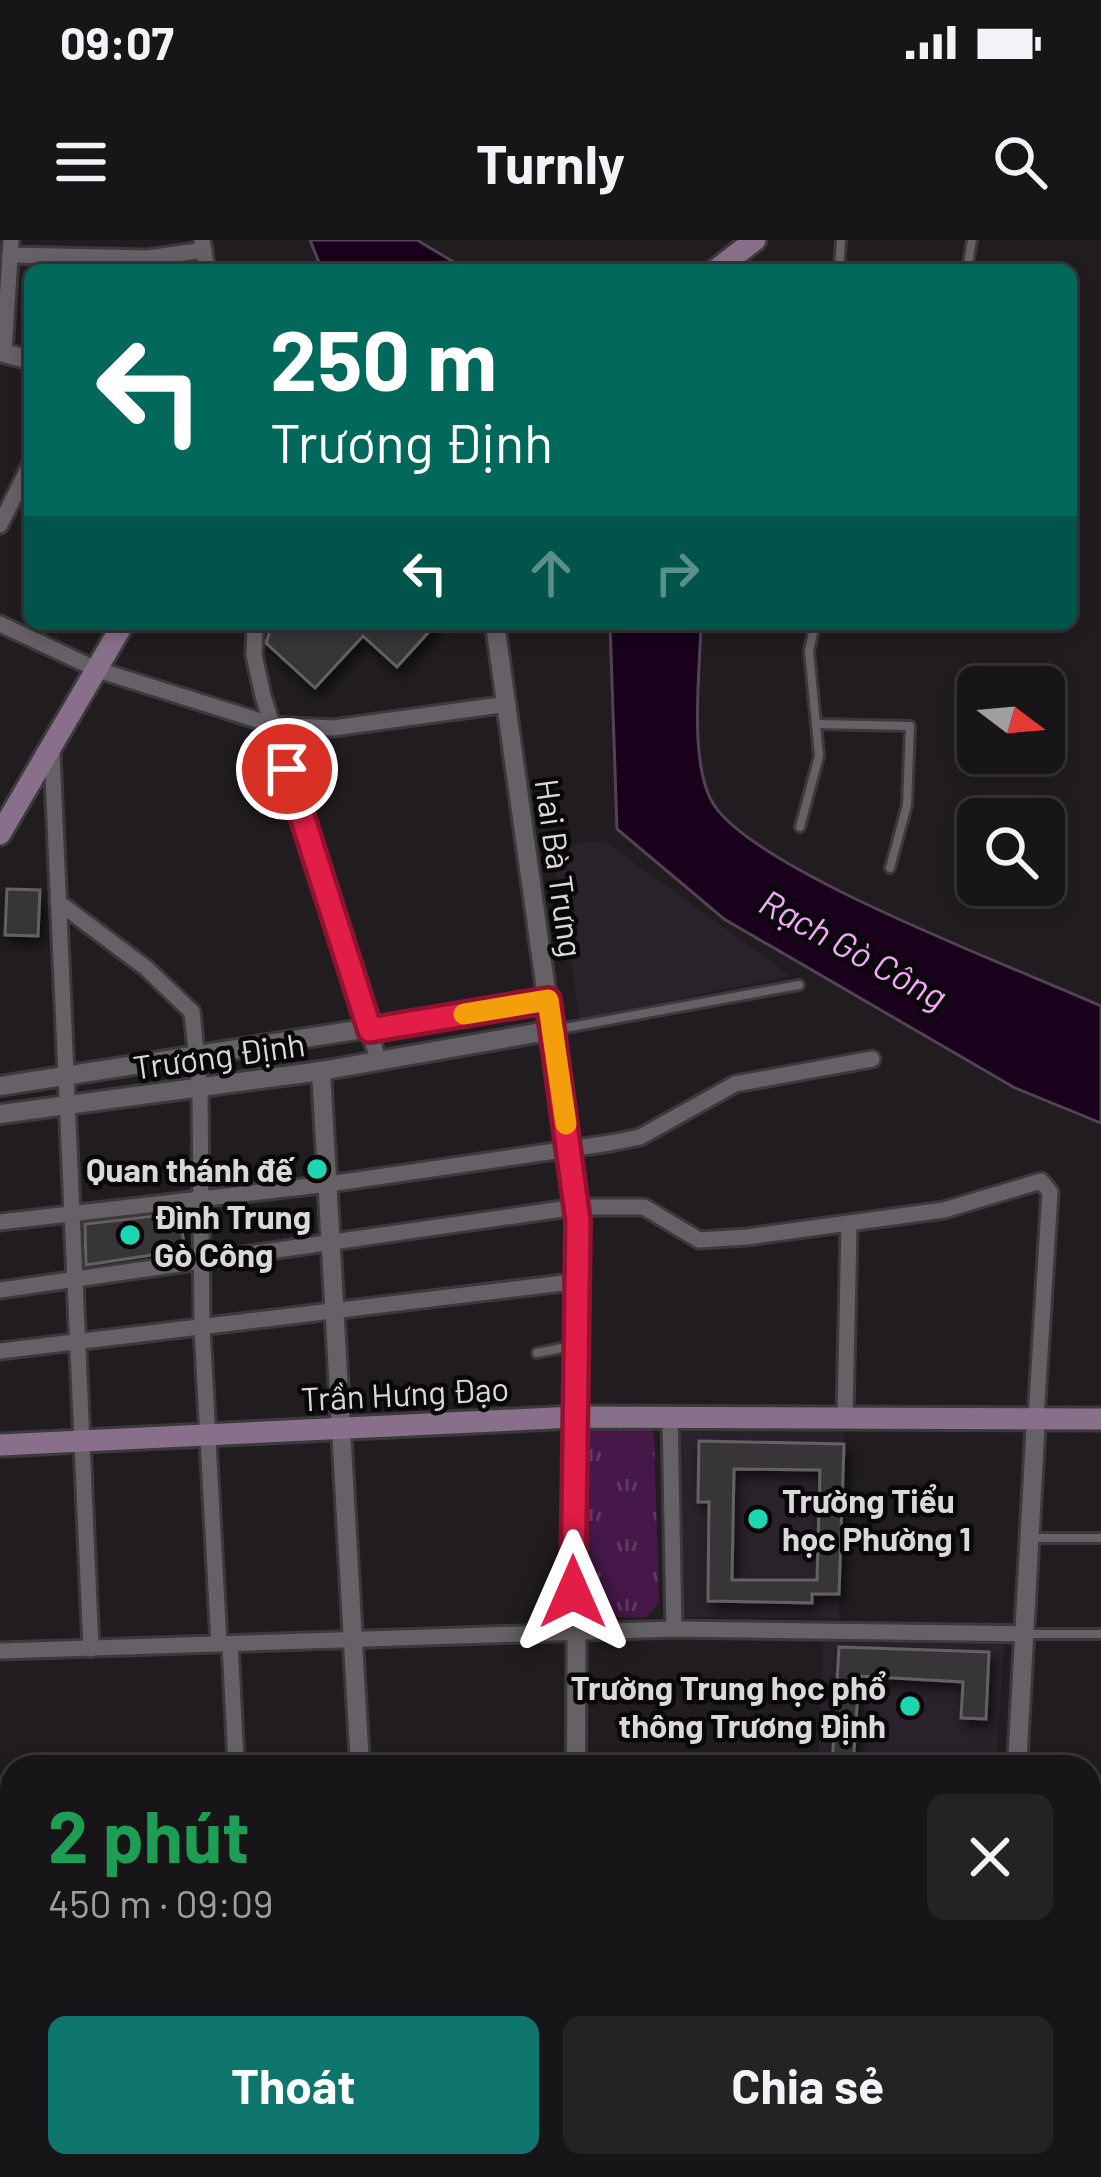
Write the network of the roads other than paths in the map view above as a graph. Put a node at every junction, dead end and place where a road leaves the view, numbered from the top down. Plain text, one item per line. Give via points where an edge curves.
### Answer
1 (755, 240) edge
2 (203, 245) edge
3 (11, 248) edge
4 (724, 264) edge
5 (2, 352) edge
6 (24, 477) edge
7 (0, 525) edge
8 (0, 624) edge
9 (120, 630) edge
10 (254, 630) edge
11 (495, 630) edge
12 (814, 630) edge
13 (98, 670) junction
14 (508, 704) junction
15 (818, 724) junction
16 (273, 725) junction
17 (52, 753) junction
18 (800, 827) dead end
19 (0, 832) edge
20 (890, 868) dead end
21 (58, 902) junction
22 (799, 985) dead end
23 (548, 1000) junction
24 (370, 1030) junction
25 (553, 1030) junction
26 (198, 1057) junction
27 (872, 1059) dead end
28 (379, 1062) junction
29 (321, 1071) junction
30 (67, 1078) junction
31 (0, 1087) edge
32 (200, 1088) junction
33 (69, 1105) junction
34 (0, 1114) edge
35 (569, 1149) junction
36 (329, 1184) junction
37 (200, 1199) junction
38 (576, 1207) junction
39 (72, 1215) junction
40 (0, 1222) edge
41 (849, 1225) junction
42 (331, 1242) junction
43 (202, 1260) junction
44 (74, 1280) junction
45 (580, 1281) junction
46 (0, 1290) edge
47 (334, 1312) junction
48 (202, 1328) junction
49 (77, 1343) junction
50 (578, 1344) junction
51 (0, 1351) edge
52 (537, 1353) dead end
53 (670, 1415) junction
54 (574, 1417) junction
55 (845, 1417) junction
56 (1036, 1418) junction
57 (1101, 1419) edge
58 (342, 1430) junction
59 (207, 1435) junction
60 (82, 1441) junction
61 (0, 1445) edge
62 (1031, 1538) junction
63 (1101, 1538) edge
64 (674, 1628) junction
65 (1027, 1634) junction
66 (1101, 1634) edge
67 (573, 1636) junction
68 (353, 1640) junction
69 (225, 1644) junction
70 (91, 1649) junction
71 (0, 1651) edge
72 (235, 1755) edge
73 (359, 1755) edge
74 (576, 1755) edge
75 (1018, 1755) edge

1 - 4 main road
2 - 3 street via 148,258
3 - 5 street
6 - 7 street
8 - 13 street
9 - 13 main road
10 - 16 street
11 - 14 street, Hai Bà Trưng
12 - 15 lane
13 - 16 street
13 - 17 main road
14 - 16 street via 333,728
14 - 23 street, Hai Bà Trưng
15 - 18 lane via 819,756
15 - 20 lane via 910,726 907,805
16 - 24 street
17 - 19 main road
17 - 21 street
21 - 26 street via 187,1005
21 - 30 street
22 - 25 lane, Trương Định
23 - 24 street, Trương Định
23 - 25 street, Hai Bà Trưng
24 - 26 street, Trương Định
24 - 28 street
25 - 28 street, Trương Định
25 - 35 street, Hai Bà Trưng
26 - 30 street, Trương Định
26 - 32 street
27 - 35 street via 735,1084 640,1137
28 - 29 street, Trương Định
29 - 32 street, Trương Định
29 - 36 street
30 - 31 street, Trương Định
30 - 33 street
32 - 33 street, Trương Định
32 - 37 street
33 - 34 street, Trương Định
33 - 39 street
35 - 36 street
35 - 38 street, Hai Bà Trưng
36 - 37 street
36 - 42 street
37 - 39 street
37 - 43 street
38 - 41 street via 644,1207 699,1240
38 - 42 street
38 - 45 street, Hai Bà Trưng
39 - 40 street
39 - 44 street
41 - 55 street
41 - 56 street via 944,1210 1026,1183 1048,1185
42 - 43 street
42 - 47 street
43 - 44 street
43 - 48 street
44 - 46 street
44 - 49 street
45 - 47 street
45 - 50 street, Hai Bà Trưng
47 - 48 street
47 - 58 street
48 - 49 street
48 - 59 street
49 - 51 street
49 - 60 street
50 - 52 lane
50 - 54 street, Hai Bà Trưng
53 - 54 main road, Trần Hưng Đạo
53 - 55 main road, Trần Hưng Đạo
53 - 64 street
54 - 58 main road, Trần Hưng Đạo
54 - 67 street, Hai Bà Trưng
55 - 56 main road, Trần Hưng Đạo
56 - 57 main road, Trần Hưng Đạo
56 - 62 street
58 - 59 main road, Trần Hưng Đạo
58 - 68 street
59 - 60 main road, Trần Hưng Đạo
59 - 69 street
60 - 61 main road, Trần Hưng Đạo
60 - 70 street
62 - 63 lane
62 - 65 street
64 - 65 street
64 - 67 street
65 - 66 lane
65 - 75 street
67 - 68 street
67 - 74 street, Hai Bà Trưng
68 - 69 street
68 - 73 street
69 - 70 street
69 - 72 street
70 - 71 street

